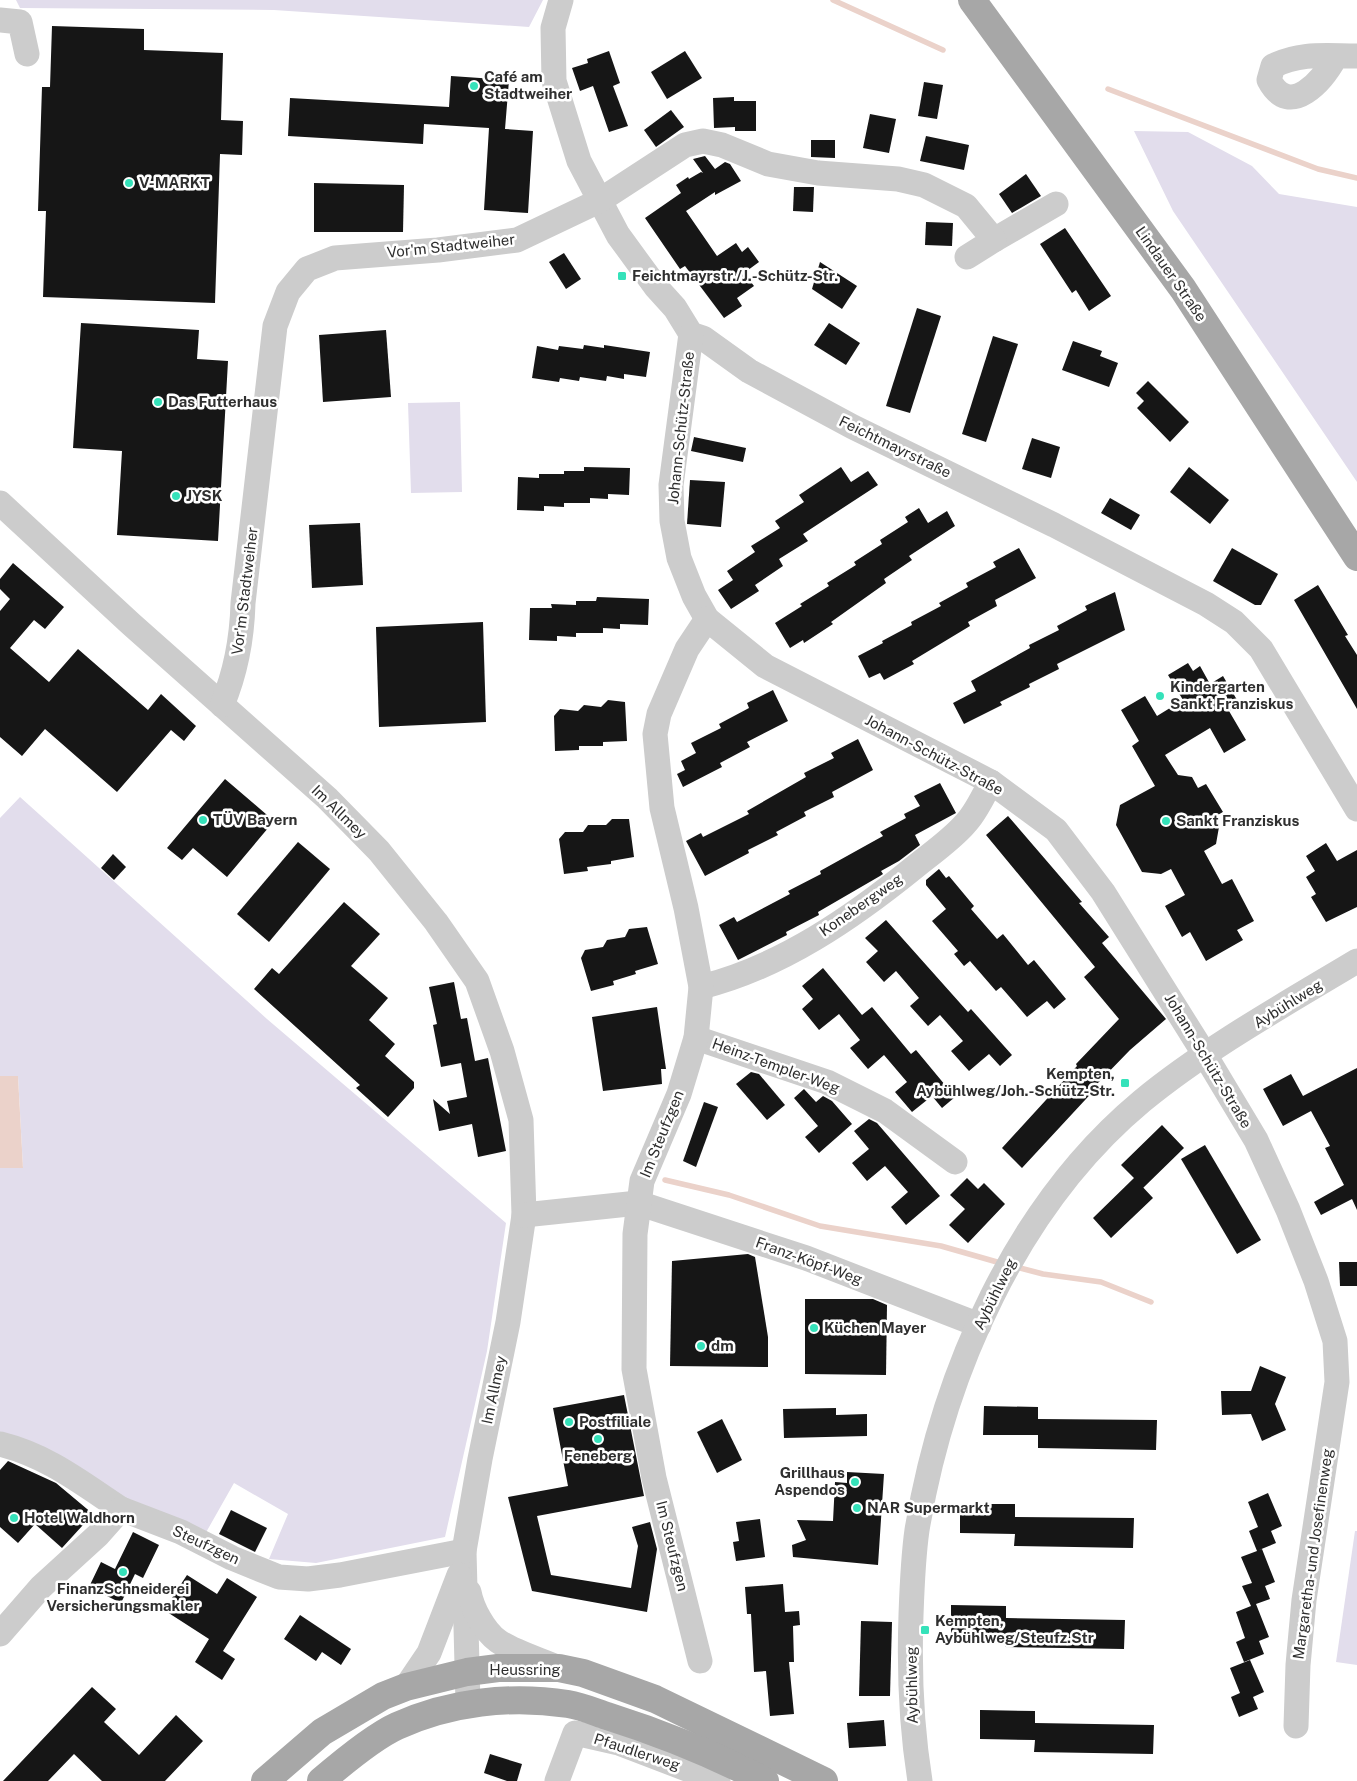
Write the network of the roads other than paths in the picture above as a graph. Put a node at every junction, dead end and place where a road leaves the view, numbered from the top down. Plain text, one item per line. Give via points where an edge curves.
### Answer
1 (561, 0) edge
2 (972, 0) edge
3 (0, 20) edge
4 (27, 54) dead end
5 (599, 201) junction
6 (1056, 204) dead end
7 (994, 240) junction
8 (967, 257) dead end
9 (691, 334) junction
10 (0, 503) edge
11 (1357, 557) edge
12 (707, 619) junction
13 (222, 705) junction
14 (991, 782) junction
15 (1357, 809) edge
16 (1357, 961) edge
17 (701, 987) junction
18 (696, 1038) junction
19 (1205, 1055) junction
20 (955, 1162) dead end
21 (638, 1203) junction
22 (524, 1215) junction
23 (979, 1325) junction
24 (1337, 1382) joint
25 (0, 1444) edge
26 (121, 1509) junction
27 (463, 1558) junction
28 (0, 1634) edge
29 (700, 1661) dead end
30 (559, 1668) junction
31 (467, 1672) junction
32 (406, 1687) junction
33 (468, 1703) junction
34 (1296, 1726) dead end
35 (265, 1781) edge
36 (320, 1781) edge
37 (556, 1781) edge
38 (718, 1781) edge
39 (764, 1781) edge
40 (824, 1781) edge
41 (920, 1781) edge

1 - 5 street via 553,28 554,81 579,161
2 - 11 main road, Lindauer Straße via 1183,289
3 - 4 street via 20,22
5 - 7 street, Vor'm Stadtweiher via 685,145 703,141 722,145 768,164 924,185 966,206
5 - 9 street via 618,235 675,308
5 - 13 street, Vor'm Stadtweiher via 517,240 335,258 307,268 288,292 275,326 242,630 233,678
6 - 7 street
7 - 8 street
9 - 12 street, Johann-Schütz-Straße via 671,485 672,521 679,558
9 - 15 street, Feichtmayrstraße via 703,338 749,371 853,427 1054,525 1206,604 1234,622 1261,649
10 - 13 street, Im Allmey
12 - 14 street, Johann-Schütz-Straße via 765,666
12 - 17 street, Im Steufzgen via 687,649 659,714 655,734 662,808
13 - 22 street, Im Allmey via 327,798 379,852 436,922 477,981 502,1051 521,1120
14 - 17 street, Konebergweg via 966,824 876,898 777,959 731,980
14 - 19 street, Johann-Schütz-Straße via 1056,830 1067,843 1103,892
16 - 19 street, Aybühlweg
17 - 18 street, Im Steufzgen
18 - 20 street, Heinz-Templer-Weg via 827,1082 886,1111
18 - 21 street, Im Steufzgen via 679,1094 642,1181
19 - 23 street, Aybühlweg via 1141,1101 1088,1153 1042,1212 1011,1261
19 - 24 street, Johann-Schütz-Straße via 1256,1140 1288,1210 1335,1340
21 - 22 street
21 - 23 street, Franz-Köpf-Weg via 806,1258
21 - 29 street, Im Steufzgen via 634,1369 654,1478
22 - 27 street, Im Allmey via 508,1322
23 - 41 street, Aybühlweg via 939,1429 917,1530 909,1668 913,1736
24 - 34 street, Margaretha- und Josefinenweg via 1304,1600
25 - 26 street, Steufzgen via 28,1451
26 - 27 street, Steufzgen via 181,1532 279,1577 308,1579
26 - 28 street via 98,1535 40,1587
27 - 30 street, Im Allmey via 470,1598 489,1632 498,1641
27 - 31 street, Im Allmey
27 - 32 street, Im Allmey via 429,1653
30 - 31 main road, Heussring via 498,1668
30 - 40 main road, Heussring via 583,1673 655,1700
31 - 32 main road, Heussring
31 - 33 street, Im Allmey
32 - 35 main road, Heussring via 383,1696 322,1732
33 - 36 main road, Heussring via 397,1726 345,1760
33 - 39 main road, Heussring via 505,1700 569,1704 632,1724 736,1766
37 - 38 street, Pfaudlerweg via 575,1733 619,1743

